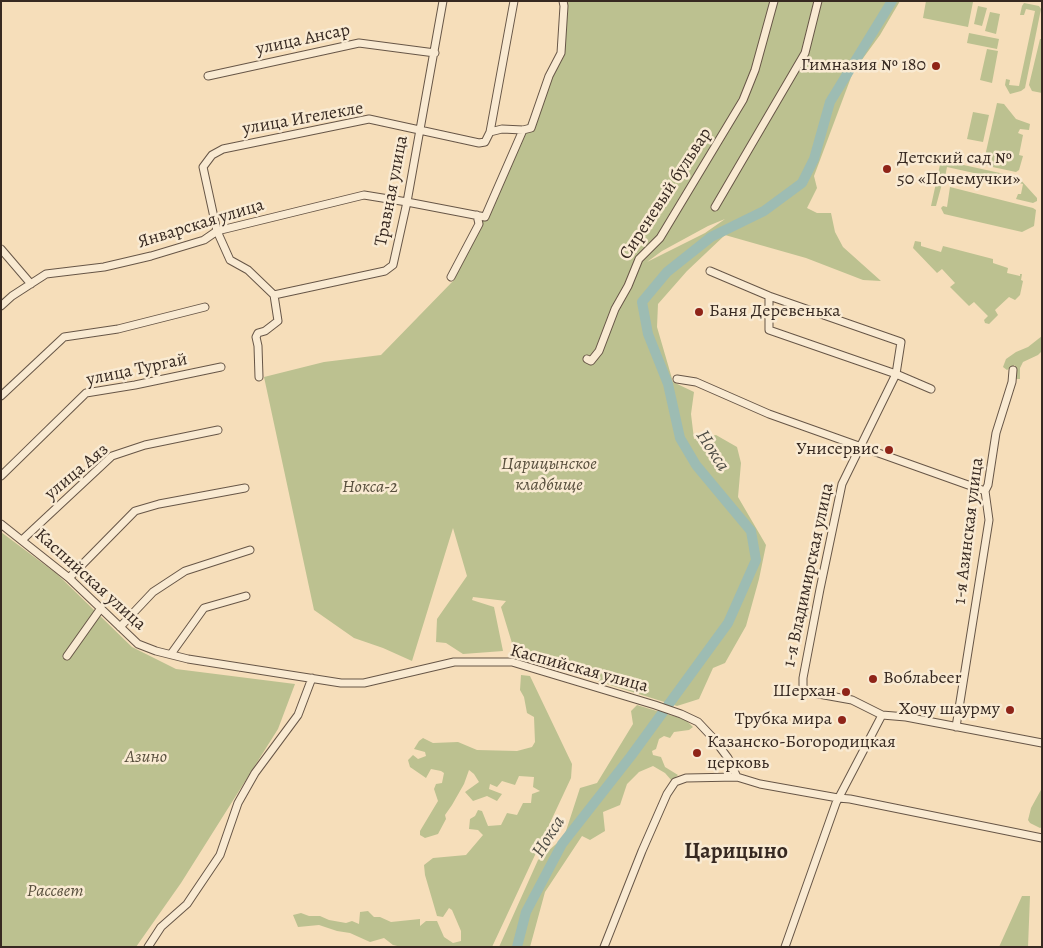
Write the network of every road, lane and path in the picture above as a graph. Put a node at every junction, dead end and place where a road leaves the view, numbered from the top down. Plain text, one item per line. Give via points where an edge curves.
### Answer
1 (443, 1) edge
2 (514, 1) edge
3 (563, 1) edge
4 (774, 1) edge
5 (818, 1) edge
6 (435, 53) junction
7 (208, 76) dead end
8 (522, 130) junction
9 (419, 131) junction
10 (490, 132) junction
11 (407, 202) junction
12 (716, 207) dead end
13 (481, 216) junction
14 (217, 231) junction
15 (1, 249) edge
16 (710, 271) dead end
17 (451, 277) dead end
18 (31, 284) junction
19 (274, 295) junction
20 (769, 296) junction
21 (1, 306) edge
22 (205, 306) dead end
23 (587, 359) dead end
24 (221, 368) dead end
25 (1014, 370) dead end
26 (896, 374) junction
27 (258, 377) dead end
28 (677, 379) dead end
29 (931, 389) dead end
30 (1, 396) edge
31 (218, 430) dead end
32 (860, 445) junction
33 (1, 476) edge
34 (245, 488) dead end
35 (985, 491) junction
36 (1, 524) edge
37 (22, 540) junction
38 (250, 550) dead end
39 (69, 578) junction
40 (246, 596) dead end
41 (101, 608) junction
42 (120, 627) junction
43 (170, 654) junction
44 (67, 656) dead end
45 (312, 678) junction
46 (882, 715) junction
47 (956, 727) junction
48 (1042, 743) edge
49 (737, 778) junction
50 (838, 798) junction
51 (1038, 837) edge
52 (148, 947) edge
53 (604, 947) edge
54 (785, 947) edge

1 - 6 street, Травная улица
2 - 10 street
3 - 8 street via 560,53 531,128
4 - 23 street, Сиреневый бульвар via 746,96 660,238 639,259 599,351 591,360
5 - 12 street via 805,53
6 - 7 street, улица Ансар via 359,43
6 - 9 street, Травная улица
8 - 10 street
8 - 13 street
9 - 10 street, улица Игелекле via 478,143 485,142
9 - 11 street, Травная улица
9 - 14 street, улица Игелекле via 369,120 223,149 212,155 203,167
11 - 13 street, Январская улица
11 - 14 street, Январская улица via 364,195
11 - 19 street, Травная улица via 393,265 384,271
13 - 17 street
14 - 18 street, Январская улица via 204,240 152,256 104,267 46,274
14 - 19 street via 230,260 248,270
15 - 18 street
16 - 20 street
18 - 21 street, Январская улица
19 - 27 street via 278,321 256,337
20 - 26 street via 769,330
20 - 26 street via 901,342
22 - 30 street via 118,329 64,337
24 - 33 street, улица Тургай via 86,394
25 - 35 street, 1-я Азинская улица via 996,433
26 - 29 street
26 - 32 street
28 - 32 street via 696,382 769,414
31 - 37 street, улица Аяз via 145,445 112,456
32 - 35 street
32 - 46 street, 1-я Владимирская улица via 842,484 803,689 852,700
34 - 39 street via 135,511
35 - 47 street, 1-я Азинская улица via 989,520
36 - 37 street, Каспийская улица
37 - 39 street, Каспийская улица
38 - 42 street via 185,571 153,592
39 - 41 street, Каспийская улица
40 - 43 street via 204,608
41 - 42 street, Каспийская улица
41 - 44 street
42 - 43 street, Каспийская улица via 138,644
43 - 45 street, Каспийская улица
45 - 49 street, Каспийская улица via 364,683 454,662 512,662 655,705 698,722 728,758
45 - 52 street via 298,715 255,773 238,803 220,855 187,904 161,927
46 - 47 street
46 - 50 street
47 - 48 street
49 - 50 street
49 - 53 street via 686,778 676,782 667,794 642,851
50 - 51 street
50 - 54 street

